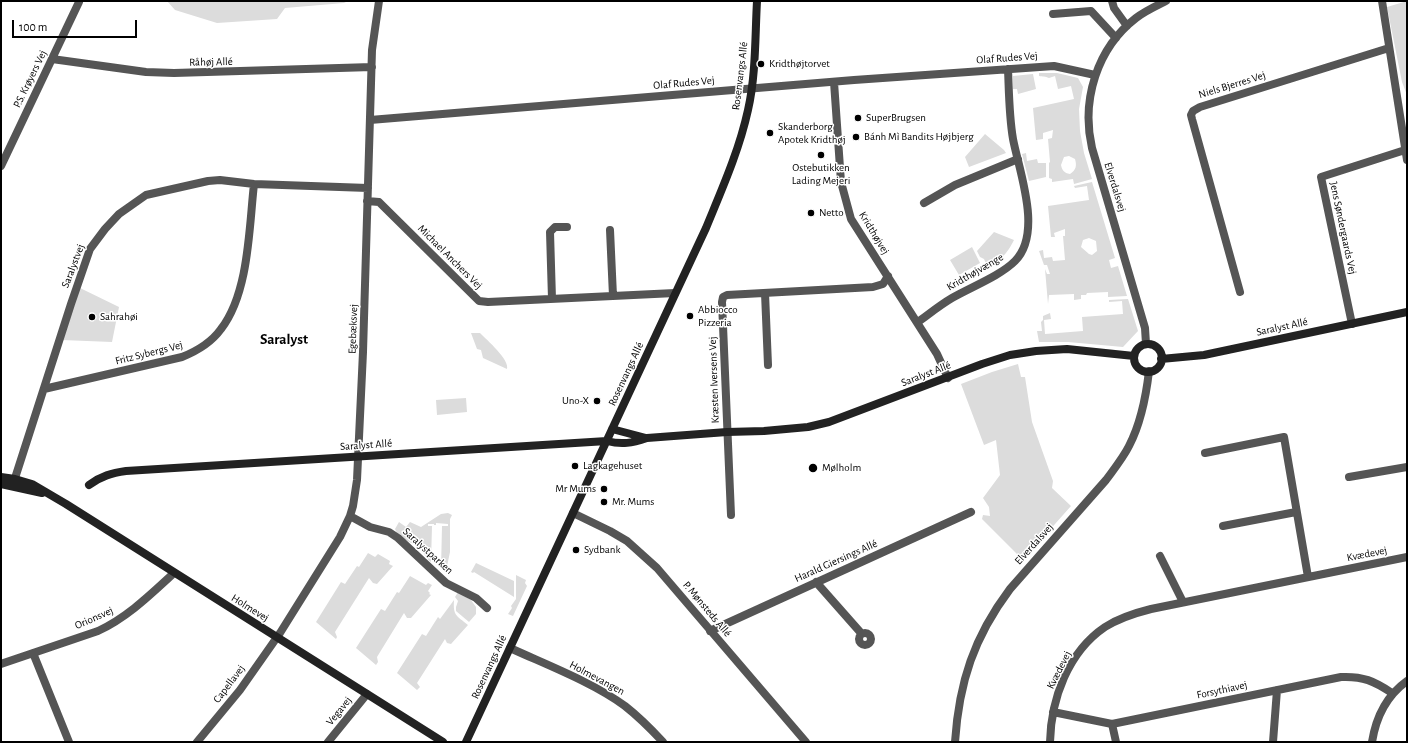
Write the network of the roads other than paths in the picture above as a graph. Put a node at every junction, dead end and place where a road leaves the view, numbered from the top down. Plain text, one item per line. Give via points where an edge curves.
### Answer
1 (379, 1) edge
2 (757, 1) edge
3 (1112, 1) edge
4 (1166, 1) edge
5 (1382, 1) edge
6 (79, 2) dead end
7 (1053, 14) dead end
8 (1127, 26) junction
9 (1116, 38) junction
10 (1389, 48) junction
11 (52, 59) junction
12 (372, 67) junction
13 (1008, 69) junction
14 (1095, 75) junction
15 (834, 82) junction
16 (752, 89) junction
17 (370, 120) junction
18 (1405, 150) junction
19 (1018, 159) junction
20 (1407, 160) edge
21 (1, 166) edge
22 (254, 184) junction
23 (368, 188) junction
24 (367, 201) junction
25 (924, 203) dead end
26 (567, 227) dead end
27 (610, 230) dead end
28 (888, 276) junction
29 (1240, 292) dead end
30 (675, 293) junction
31 (765, 293) junction
32 (613, 296) junction
33 (552, 299) junction
34 (1407, 312) edge
35 (918, 322) junction
36 (1352, 324) junction
37 (1146, 344) junction
38 (1134, 356) junction
39 (1161, 359) junction
40 (768, 366) dead end
41 (1149, 372) junction
42 (948, 378) junction
43 (44, 388) junction
44 (612, 429) junction
45 (727, 432) junction
46 (647, 438) junction
47 (607, 441) junction
48 (1205, 453) dead end
49 (358, 456) junction
50 (1407, 467) edge
51 (1, 477) edge
52 (1349, 477) dead end
53 (14, 483) junction
54 (1, 484) edge
55 (89, 485) dead end
56 (971, 512) dead end
57 (1296, 512) junction
58 (573, 513) junction
59 (731, 515) dead end
60 (350, 516) junction
61 (1223, 526) dead end
62 (1160, 556) dead end
63 (1407, 557) edge
64 (174, 573) junction
65 (1308, 577) junction
66 (816, 582) junction
67 (1183, 602) junction
68 (487, 608) dead end
69 (710, 630) junction
70 (861, 633) dead end
71 (277, 638) junction
72 (510, 648) junction
73 (32, 653) junction
74 (1, 664) edge
75 (1407, 681) edge
76 (1277, 690) junction
77 (1392, 693) junction
78 (366, 694) junction
79 (1053, 712) junction
80 (1112, 724) junction
81 (69, 742) edge
82 (197, 742) edge
83 (328, 742) edge
84 (443, 742) edge
85 (466, 742) edge
86 (663, 742) edge
87 (806, 742) edge
88 (955, 742) edge
89 (1050, 742) edge
90 (1116, 742) edge
91 (1273, 742) edge
92 (1372, 742) edge

1 - 12 street, Egebæksvej
2 - 16 street, Rosenvangs Allé
3 - 8 street
4 - 8 street, Elverdalsvej via 1141,14
5 - 10 street
6 - 11 street, P.S. Krøyers Vej
7 - 9 street via 1091,11
8 - 9 street, Elverdalsvej
9 - 14 street, Elverdalsvej
10 - 18 street
10 - 29 street, Niels Bjerres Vej via 1192,111 1192,119
11 - 12 street, Råhøj Allé via 174,74
11 - 21 street, P.S. Krøyers Vej
12 - 17 street, Egebæksvej
13 - 14 street, Olaf Rudes Vej via 1054,66
13 - 15 street, Olaf Rudes Vej
13 - 19 street, Kridthøjvænge via 1011,122
14 - 37 street, Elverdalsvej via 1089,100 1089,135 1146,328
15 - 16 street, Olaf Rudes Vej
15 - 28 street, Kridthøjvej via 841,182 847,207 858,231
16 - 17 street, Olaf Rudes Vej
16 - 30 street, Rosenvangs Allé via 732,167
17 - 23 street, Egebæksvej
18 - 20 street
18 - 36 street, Jens Søndergaards Vej via 1321,177
19 - 25 street via 955,185
19 - 35 street, Kridthøjvænge via 1027,196 1028,218 1028,232 1021,253 1008,268 951,298
22 - 23 street, Saralystvej
22 - 43 street, Saralystvej via 208,180 146,195 119,214 90,249
22 - 43 street, Fritz Sybergs Vej via 245,268 240,289 230,316 214,337 203,347 182,357
23 - 24 street, Egebæksvej
24 - 33 street, Michael Anchers Vej via 379,202 479,301
24 - 49 street, Egebæksvej
26 - 33 street via 555,228 550,232
27 - 32 street
28 - 31 street, Kræsten Iversens Vej via 882,284 874,287
28 - 35 street, Kridthøjvej
30 - 32 street, Michael Anchers Vej
30 - 44 street, Rosenvangs Allé
31 - 40 street
31 - 45 street, Kræsten Iversens Vej via 727,295 723,298
32 - 33 street, Michael Anchers Vej
34 - 36 street, Saralyst Allé
35 - 42 street, Kridthøjvej via 938,354
36 - 39 street, Saralyst Allé via 1204,355
37 - 38 street via 1139,346
37 - 39 street via 1156,346
38 - 41 street via 1136,366
38 - 42 street, Saralyst Allé via 1067,349 1036,351 1010,355
39 - 41 street via 1158,367
41 - 88 street, Elverdalsvej via 1137,428 1120,462 1010,588 983,630 965,674 957,714
42 - 45 street, Saralyst Allé via 829,422 764,431
43 - 53 street, Saralystvej
44 - 46 street, Saralyst Allé
44 - 47 street, Rosenvangs Allé
45 - 46 street, Saralyst Allé
45 - 59 street
46 - 47 street, Saralyst Allé via 618,444
47 - 49 street, Saralyst Allé
47 - 58 street, Rosenvangs Allé
48 - 57 street via 1284,437
49 - 55 street, Saralyst Allé via 126,471 102,477
49 - 60 street, Egebæksvej via 356,492
50 - 52 street
51 - 53 street, Holmevej
53 - 54 street, Holmevej
53 - 64 street, Holmevej via 45,493
56 - 66 street, Harald Giersings Allé
57 - 61 street
57 - 65 street
58 - 69 street, P. Mønsteds Allé via 632,545 657,568
58 - 72 street, Rosenvangs Allé
60 - 68 street, Saralystparken via 398,538 446,583 476,598
60 - 71 street, Egebæksvej via 340,537
62 - 67 street
63 - 65 street, Kvædevej
64 - 71 street, Holmevej
64 - 73 street, Orionsvej via 111,625
65 - 67 street, Kvædevej
66 - 69 street, Harald Giersings Allé
66 - 70 street
67 - 79 street, Kvædevej via 1134,613 1105,628 1073,662 1058,692
69 - 87 street, P. Mønsteds Allé
71 - 78 street, Holmevej
71 - 82 street, Capellavej via 240,690
72 - 85 street, Rosenvangs Allé
72 - 86 street, Holmevangen via 607,694 638,717
73 - 74 street, Orionsvej
73 - 81 street
75 - 77 street
76 - 77 street, Forsythiavej via 1353,676 1371,680
76 - 80 street, Forsythiavej
76 - 91 street
77 - 92 street via 1377,719
78 - 83 street, Vegavej
78 - 84 street, Holmevej
79 - 80 street, Forsythiavej
79 - 89 street, Kvædevej
80 - 90 street

